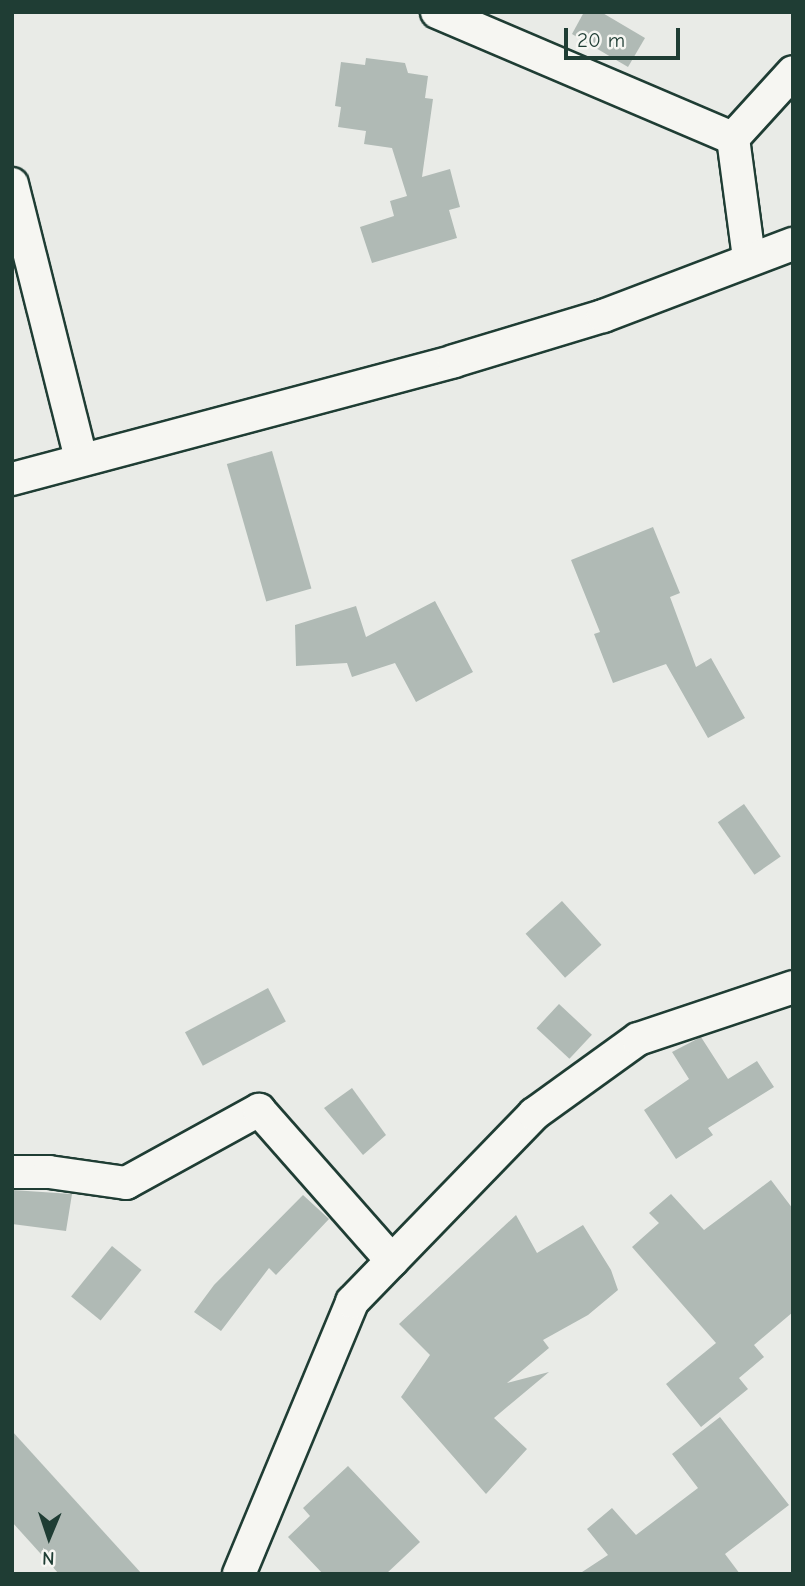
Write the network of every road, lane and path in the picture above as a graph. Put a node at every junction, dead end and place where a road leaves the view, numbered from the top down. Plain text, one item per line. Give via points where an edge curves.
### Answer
1 (437, 12) edge
2 (793, 72) edge
3 (733, 138) junction
4 (12, 184) edge
5 (793, 244) edge
6 (748, 258) junction
7 (81, 459) junction
8 (12, 479) edge
9 (793, 987) edge
10 (12, 1172) edge
11 (392, 1261) junction
12 (239, 1574) edge

1 - 3 street
2 - 3 street
3 - 6 street
4 - 7 street
5 - 6 street
6 - 7 street via 603,316 491,350
7 - 8 street
9 - 11 street via 638,1039 534,1114
10 - 11 street via 49,1172 126,1183 260,1110
11 - 12 street via 352,1302

